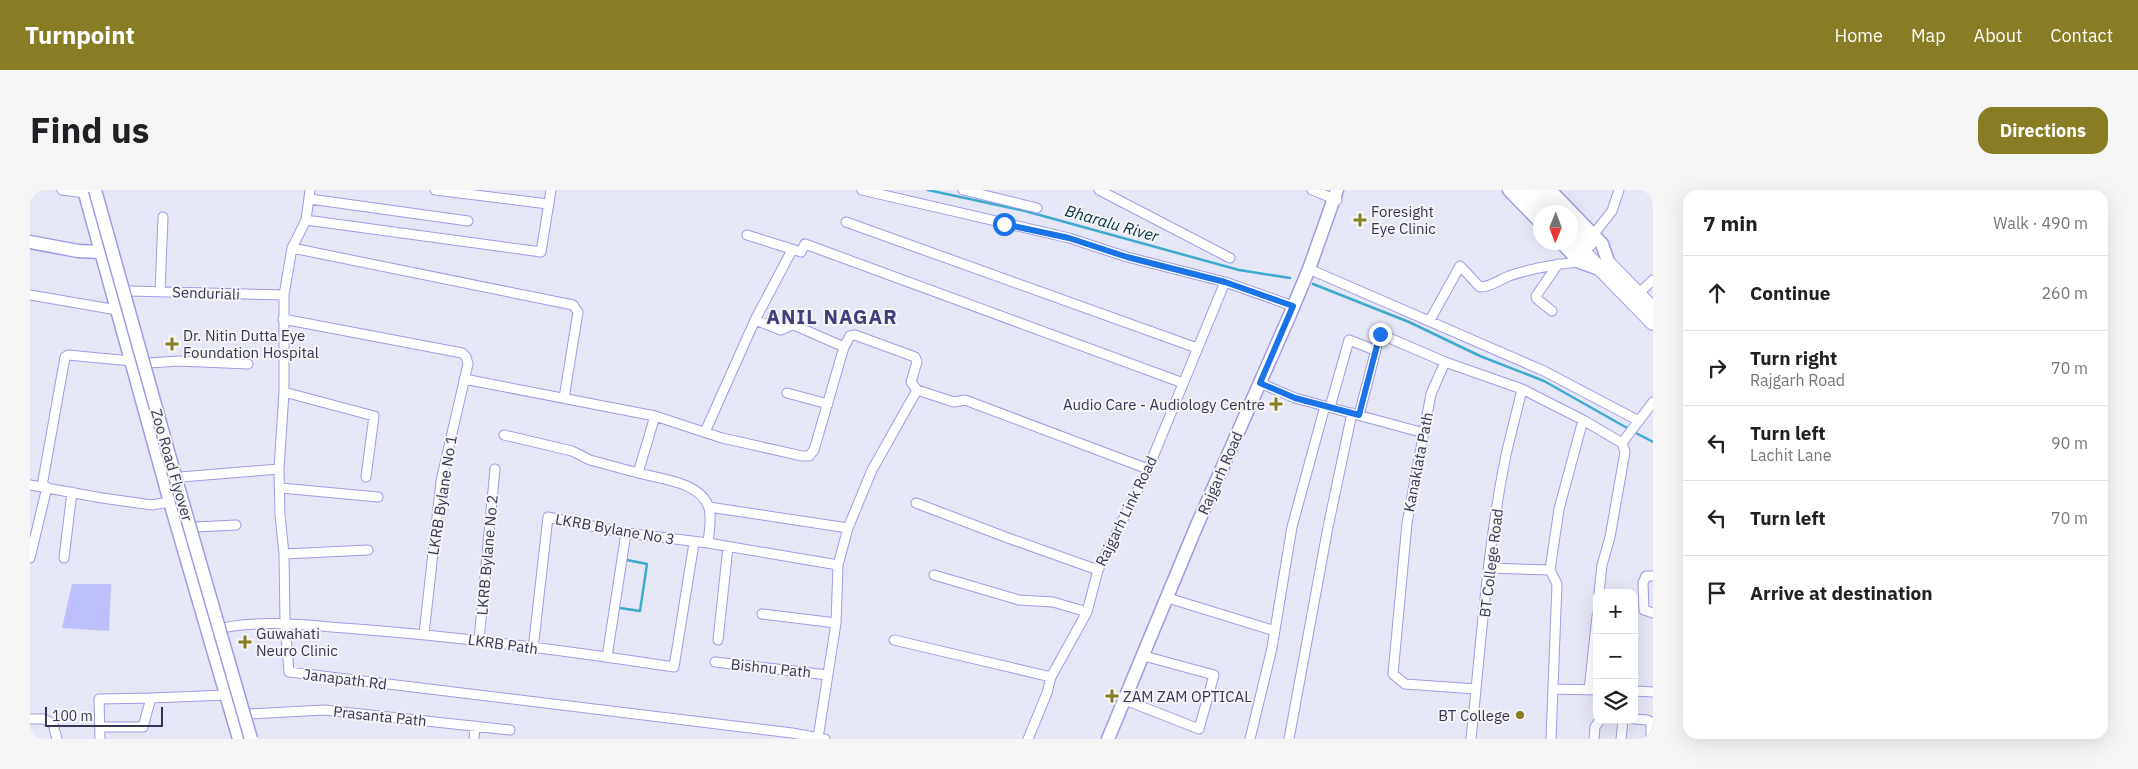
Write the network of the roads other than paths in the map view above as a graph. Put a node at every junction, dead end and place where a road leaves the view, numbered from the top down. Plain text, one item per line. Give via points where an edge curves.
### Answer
1 (62, 190) edge
2 (101, 190) edge
3 (435, 190) edge
4 (551, 190) edge
5 (862, 190) edge
6 (963, 190) edge
7 (1099, 190) edge
8 (1312, 190) edge
9 (1509, 190) edge
10 (1522, 190) edge
11 (1536, 190) edge
12 (1550, 190) edge
13 (1619, 190) edge
14 (89, 191) edge
15 (480, 193) edge
16 (310, 194) edge
17 (1336, 197) edge
18 (548, 204) junction
19 (1538, 205) edge
20 (1551, 205) edge
21 (1038, 208) dead end
22 (1533, 215) edge
23 (163, 217) dead end
24 (306, 220) junction
25 (468, 221) dead end
26 (846, 222) dead end
27 (746, 234) dead end
28 (1593, 235) junction
29 (1578, 239) edge
30 (30, 242) edge
31 (1578, 246) edge
32 (292, 248) junction
33 (792, 250) junction
34 (1577, 250) edge
35 (101, 252) junction
36 (1587, 255) junction
37 (1230, 258) dead end
38 (1558, 264) junction
39 (1606, 267) junction
40 (1309, 269) junction
41 (1653, 280) edge
42 (1225, 282) junction
43 (129, 291) junction
44 (160, 292) junction
45 (1638, 294) junction
46 (30, 295) edge
47 (284, 295) junction
48 (1293, 306) junction
49 (1653, 309) edge
50 (117, 310) junction
51 (1552, 311) dead end
52 (283, 319) junction
53 (755, 320) junction
54 (1430, 320) junction
55 (1653, 323) edge
56 (844, 347) junction
57 (1197, 348) junction
58 (1375, 350) junction
59 (131, 361) junction
60 (1445, 362) junction
61 (148, 363) junction
62 (248, 364) dead end
63 (464, 379) junction
64 (1260, 383) junction
65 (1183, 384) junction
66 (1522, 389) junction
67 (918, 390) junction
68 (284, 392) junction
69 (787, 393) dead end
70 (564, 398) junction
71 (1653, 402) edge
72 (828, 404) junction
73 (1327, 406) junction
74 (1356, 414) junction
75 (655, 416) junction
76 (1583, 420) junction
77 (1639, 421) junction
78 (705, 432) junction
79 (1424, 433) junction
80 (504, 435) dead end
81 (1622, 443) junction
82 (279, 469) junction
83 (495, 469) dead end
84 (1148, 469) junction
85 (638, 473) junction
86 (181, 477) junction
87 (366, 477) dead end
88 (30, 485) edge
89 (44, 487) junction
90 (280, 488) junction
91 (72, 492) junction
92 (378, 496) dead end
93 (187, 499) junction
94 (170, 502) junction
95 (916, 503) dead end
96 (709, 507) junction
97 (236, 525) dead end
98 (195, 527) junction
99 (848, 528) junction
100 (626, 533) junction
101 (694, 543) junction
102 (708, 543) junction
103 (728, 547) junction
104 (368, 550) dead end
105 (284, 554) junction
106 (30, 558) edge
107 (64, 558) dead end
108 (838, 565) junction
109 (1489, 568) junction
110 (1098, 570) junction
111 (1550, 570) junction
112 (934, 575) dead end
113 (1653, 576) edge
114 (1599, 589) edge
115 (1168, 598) junction
116 (1087, 612) junction
117 (1653, 613) edge
118 (762, 614) dead end
119 (836, 623) junction
120 (285, 624) junction
121 (223, 627) junction
122 (207, 631) junction
123 (1274, 631) junction
124 (424, 634) junction
125 (1596, 634) edge
126 (478, 640) junction
127 (718, 640) dead end
128 (894, 640) dead end
129 (533, 649) junction
130 (1144, 656) junction
131 (607, 657) junction
132 (715, 662) dead end
133 (828, 675) junction
134 (1051, 676) junction
135 (1594, 679) edge
136 (1476, 689) junction
137 (1553, 689) junction
138 (1593, 690) edge
139 (1638, 691) edge
140 (1653, 692) edge
141 (226, 695) junction
142 (151, 698) junction
143 (1125, 700) junction
144 (249, 714) junction
145 (30, 719) edge
146 (1638, 720) edge
147 (1597, 724) edge
148 (1623, 724) edge
149 (475, 726) junction
150 (100, 727) junction
151 (510, 730) dead end
152 (791, 736) edge
153 (822, 738) edge
154 (57, 739) edge
155 (100, 739) edge
156 (239, 739) edge
157 (244, 739) edge
158 (251, 739) edge
159 (257, 739) edge
160 (474, 739) edge
161 (1028, 739) edge
162 (1108, 739) edge
163 (1250, 739) edge
164 (1289, 739) edge
165 (1470, 739) edge
166 (1551, 739) edge
167 (1594, 739) edge
168 (1621, 739) edge
169 (1651, 739) edge

1 - 14 street
2 - 43 main road
3 - 15 street
4 - 18 street
5 - 42 street via 1069,238 1127,257
6 - 21 street
7 - 37 street
8 - 17 street
9 - 22 main road
10 - 19 main road
11 - 20 main road
12 - 28 main road
13 - 28 street via 1612,210
14 - 35 main road
14 - 157 main road, Zoo Road Flyover
14 - 158 main road, Zoo Road Flyover, bridge
15 - 18 street
16 - 24 street, Janapath Rd
16 - 25 street
17 - 40 main road, Rajgarh Road
18 - 24 street via 540,252
23 - 44 street
24 - 32 street, Janapath Rd
26 - 57 street
27 - 33 street
28 - 39 main road via 1602,244
29 - 36 main road
30 - 35 main road
31 - 36 main road
32 - 47 street, Janapath Rd
32 - 70 street via 573,305 578,312
33 - 53 street
33 - 65 street via 801,252 805,244
34 - 36 main road
35 - 50 main road
36 - 38 street
36 - 39 main road
36 - 39 main road
38 - 51 street via 1536,296
38 - 54 street via 1508,277 1487,287 1480,287 1460,266
39 - 45 main road
39 - 55 main road
40 - 48 main road, Rajgarh Road
40 - 54 street
41 - 45 street
42 - 48 street
42 - 57 street, Rajgarh Link Road
43 - 44 street, Senduriali
43 - 61 main road
44 - 47 street, Senduriali
45 - 49 main road
46 - 50 street
47 - 52 street, Janapath Rd
48 - 64 main road, Rajgarh Road
50 - 59 main road
52 - 63 street, LKRB Bylane No 1 via 462,354 468,364
52 - 68 street, Janapath Rd
53 - 56 street via 781,330 796,326
53 - 78 street
54 - 77 street via 1544,370
56 - 67 street via 850,336 855,335 909,353 917,362 911,382
56 - 72 street
57 - 65 street, Rajgarh Link Road
58 - 60 street via 1380,334
58 - 73 street via 1349,340
58 - 74 street
59 - 89 street via 65,357
59 - 94 main road
60 - 66 street
60 - 79 street, Kanaklata Path via 1431,394
61 - 62 street
61 - 86 main road
63 - 70 street
63 - 124 street, LKRB Bylane No 1 via 441,481
64 - 73 street via 1295,398
64 - 115 main road, Rajgarh Road
65 - 84 street, Rajgarh Link Road
66 - 76 street
66 - 109 street, BT College Road via 1506,456
67 - 84 street via 954,402 965,400
67 - 99 street via 872,470
68 - 82 street, Janapath Rd
68 - 87 street via 374,416
69 - 72 street
70 - 75 street
71 - 77 street
72 - 78 street via 814,450 809,456
73 - 74 street
73 - 123 street via 1292,527
74 - 79 street
74 - 164 street via 1328,527
75 - 78 street
75 - 85 street
76 - 81 street
76 - 111 street via 1559,509
77 - 81 street
79 - 136 street, Kanaklata Path via 1407,523 1393,674 1405,684
80 - 85 street via 572,451 590,460
81 - 114 street via 1625,452
82 - 86 street
82 - 90 street, Janapath Rd
83 - 126 street, LKRB Bylane No 2
84 - 110 street, Rajgarh Link Road
85 - 96 street via 689,487 698,492
86 - 93 main road
88 - 89 street
89 - 91 street
89 - 106 street
90 - 92 street
90 - 105 street, Janapath Rd
91 - 94 street via 152,505
91 - 107 street
93 - 94 street
93 - 98 main road
94 - 122 main road
95 - 110 street
96 - 99 street
96 - 102 street
97 - 98 street
98 - 121 main road
99 - 108 street
100 - 101 street, LKRB Bylane No 3
100 - 129 street, LKRB Bylane No 3 via 548,517
100 - 131 street
101 - 102 street, LKRB Bylane No 3
101 - 131 street, LKRB Path via 674,668
102 - 103 street, LKRB Bylane No 3
103 - 108 street, LKRB Bylane No 3
103 - 127 street
104 - 105 street
105 - 120 street, Janapath Rd
108 - 119 street
109 - 111 street
109 - 136 street, BT College Road
110 - 116 street, Rajgarh Link Road
111 - 137 street via 1557,584
112 - 116 street via 1019,600 1053,602
113 - 117 street via 1646,576 1643,583 1644,610
115 - 123 street
115 - 130 main road, Rajgarh Road
116 - 134 street, Rajgarh Link Road
118 - 119 street
119 - 133 street
120 - 121 street, LKRB Path
120 - 124 street, LKRB Path
120 - 152 street, Janapath Rd via 289,672
121 - 122 street, LKRB Path
121 - 144 main road
122 - 141 main road
123 - 163 street
124 - 126 street, LKRB Path
125 - 135 street
126 - 129 street, LKRB Path
128 - 134 street
129 - 131 street, LKRB Path
130 - 143 main road, Rajgarh Road
130 - 143 street via 1214,675 1199,729
132 - 133 street, Bishnu Path
133 - 153 street
134 - 161 street, Rajgarh Link Road
136 - 165 street, BT College Road
137 - 138 street
137 - 166 street
139 - 140 street
141 - 142 street
141 - 156 main road
142 - 150 street via 143,727
142 - 150 street via 99,699
143 - 162 main road, Rajgarh Road
144 - 149 street, Prasanta Path via 324,710
144 - 159 main road
145 - 154 street via 44,719 53,724
146 - 169 street via 1651,722
147 - 167 street
148 - 168 street
149 - 151 street, Prasanta Path
149 - 160 street
150 - 155 street
152 - 153 street, Janapath Rd

